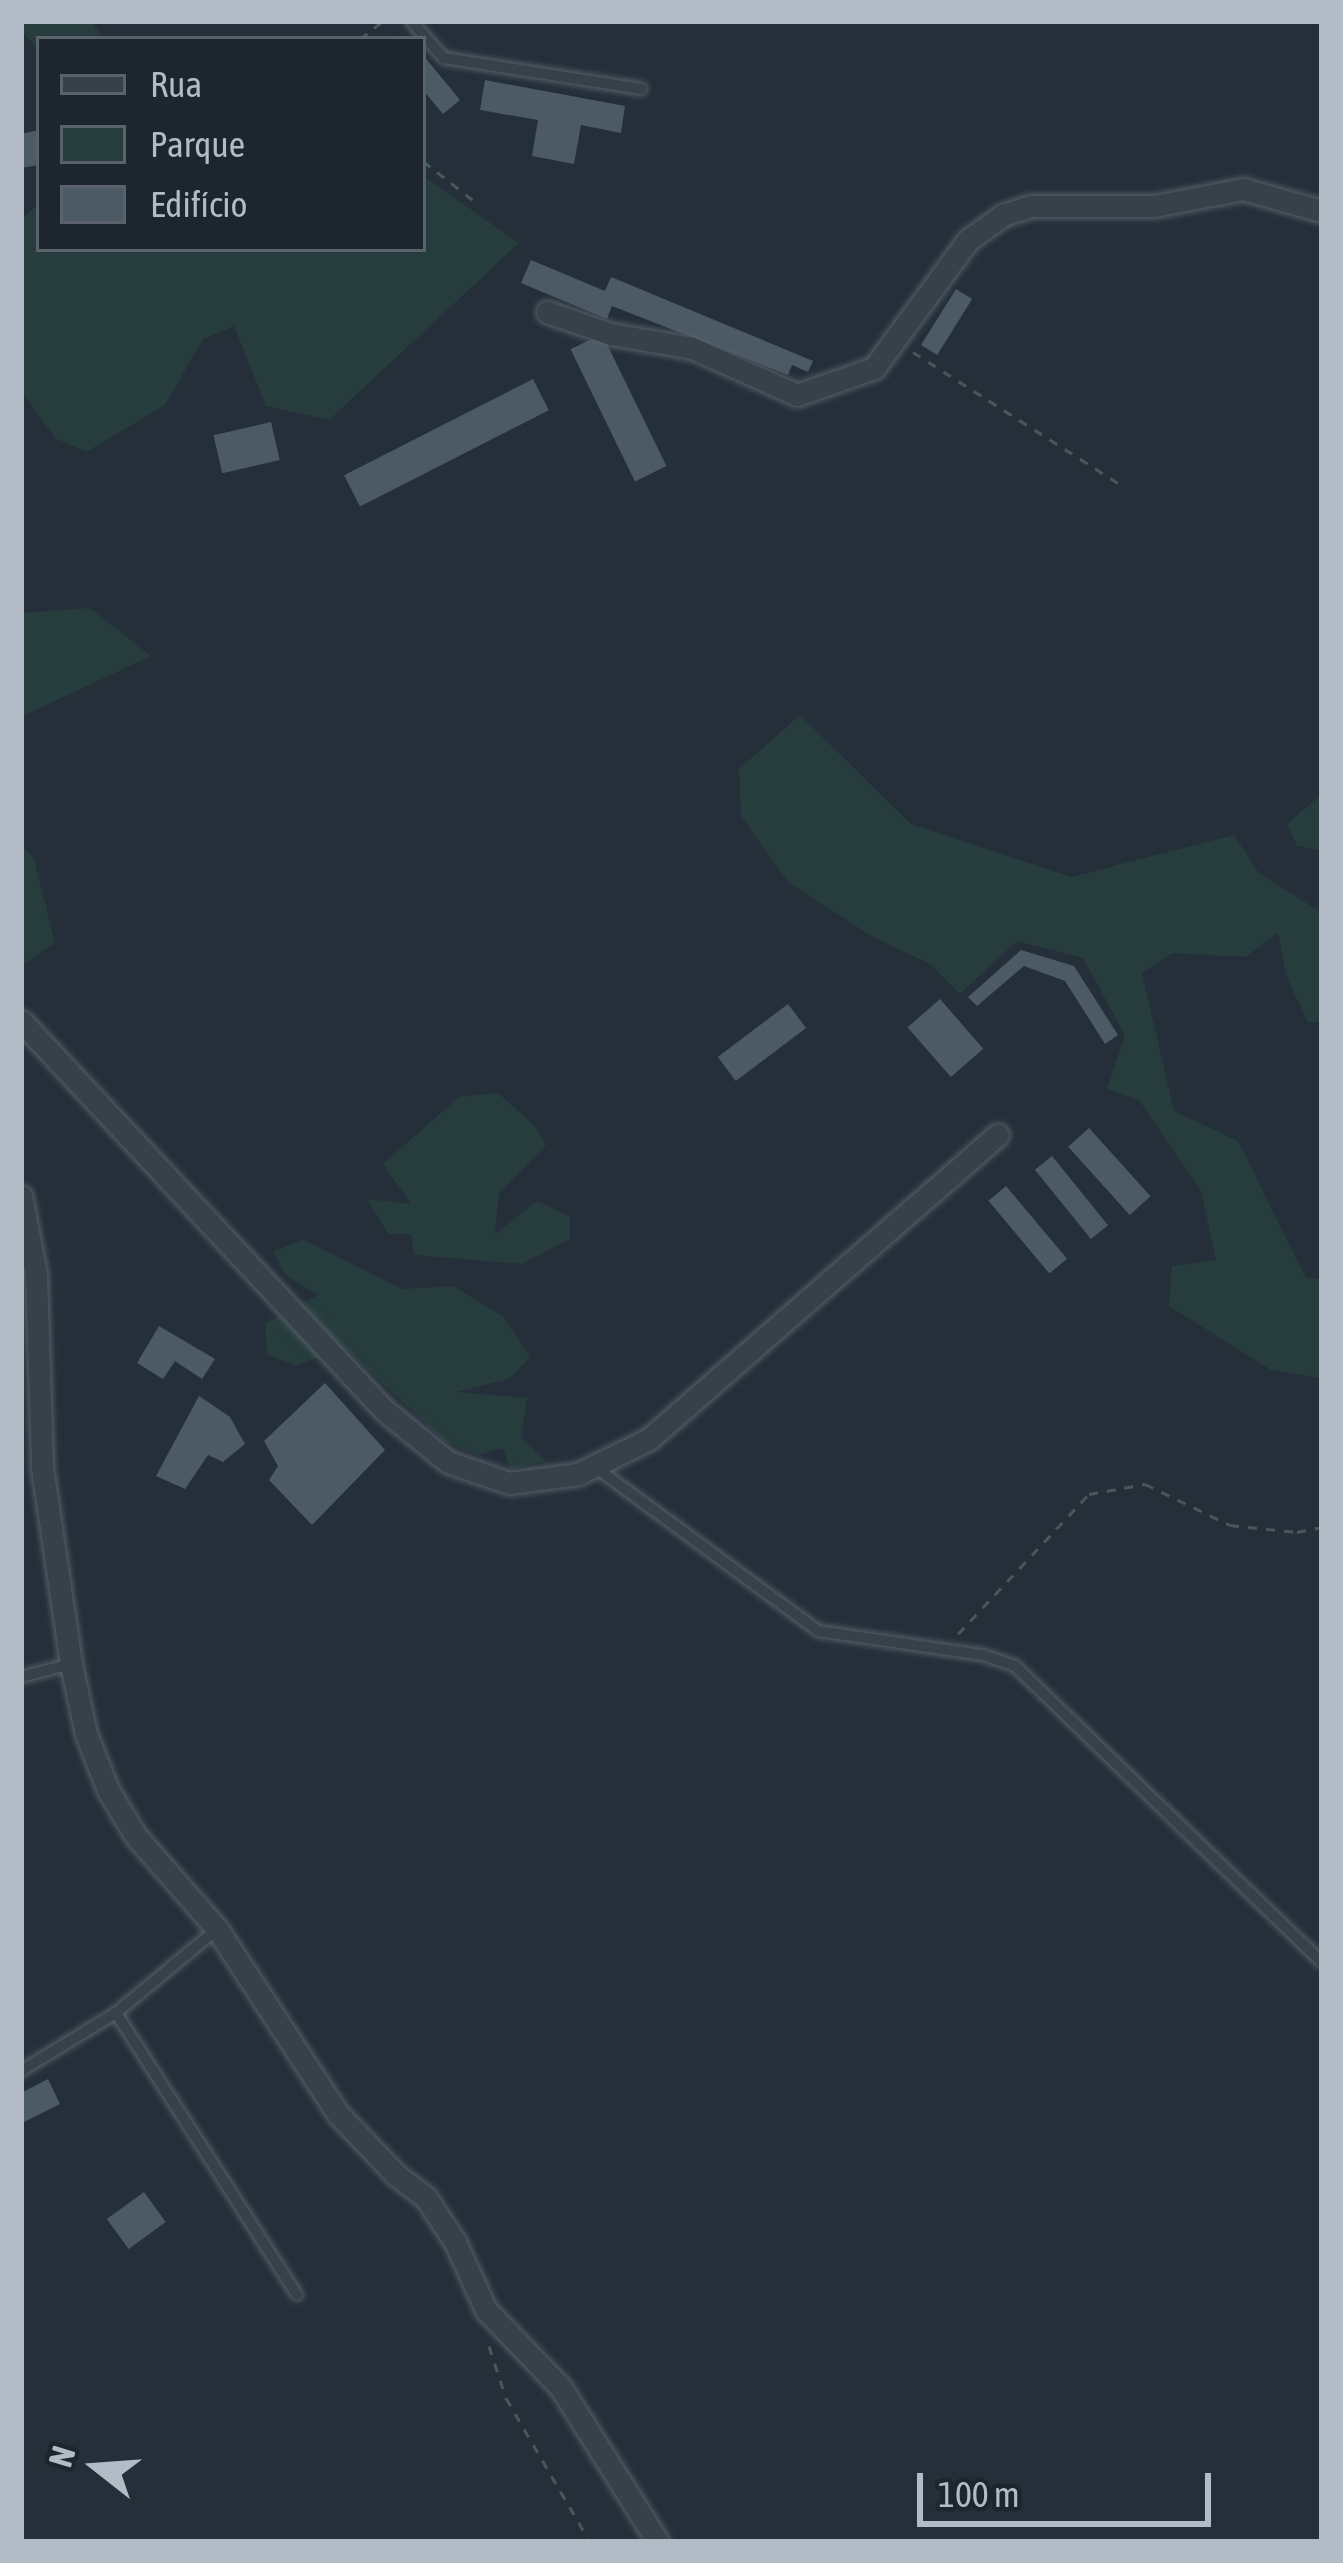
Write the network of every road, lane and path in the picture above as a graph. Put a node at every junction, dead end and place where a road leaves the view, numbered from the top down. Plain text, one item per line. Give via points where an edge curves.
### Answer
1 (426, 38) edge
2 (642, 89) dead end
3 (426, 163) edge
4 (478, 204) dead end
5 (1322, 211) edge
6 (547, 312) dead end
7 (896, 342) junction
8 (1121, 484) dead end
9 (21, 1021) edge
10 (998, 1135) dead end
11 (21, 1196) edge
12 (595, 1467) junction
13 (1322, 1527) edge
14 (945, 1649) junction
15 (71, 1664) junction
16 (21, 1677) edge
17 (217, 1930) junction
18 (1322, 1962) edge
19 (116, 2013) junction
20 (21, 2071) edge
21 (297, 2295) dead end
22 (484, 2331) dead end
23 (590, 2542) edge
24 (658, 2542) edge

1 - 2 lane via 444,58
3 - 4 path
5 - 7 street via 1243,189 1154,206 1017,210 968,241
6 - 7 street via 692,348 797,395 874,368
7 - 8 path
9 - 12 street via 384,1410 448,1462 509,1484
10 - 12 street via 649,1439
11 - 15 street via 35,1274 42,1466
12 - 14 lane via 818,1630
13 - 14 path via 1230,1525 1144,1484 1089,1494
14 - 18 lane via 1015,1666 1034,1680
15 - 16 lane
15 - 17 street via 108,1790 135,1835
17 - 19 lane
17 - 24 street via 338,2114 426,2198 486,2310 561,2388
19 - 20 lane
19 - 21 lane
22 - 23 path via 506,2398

